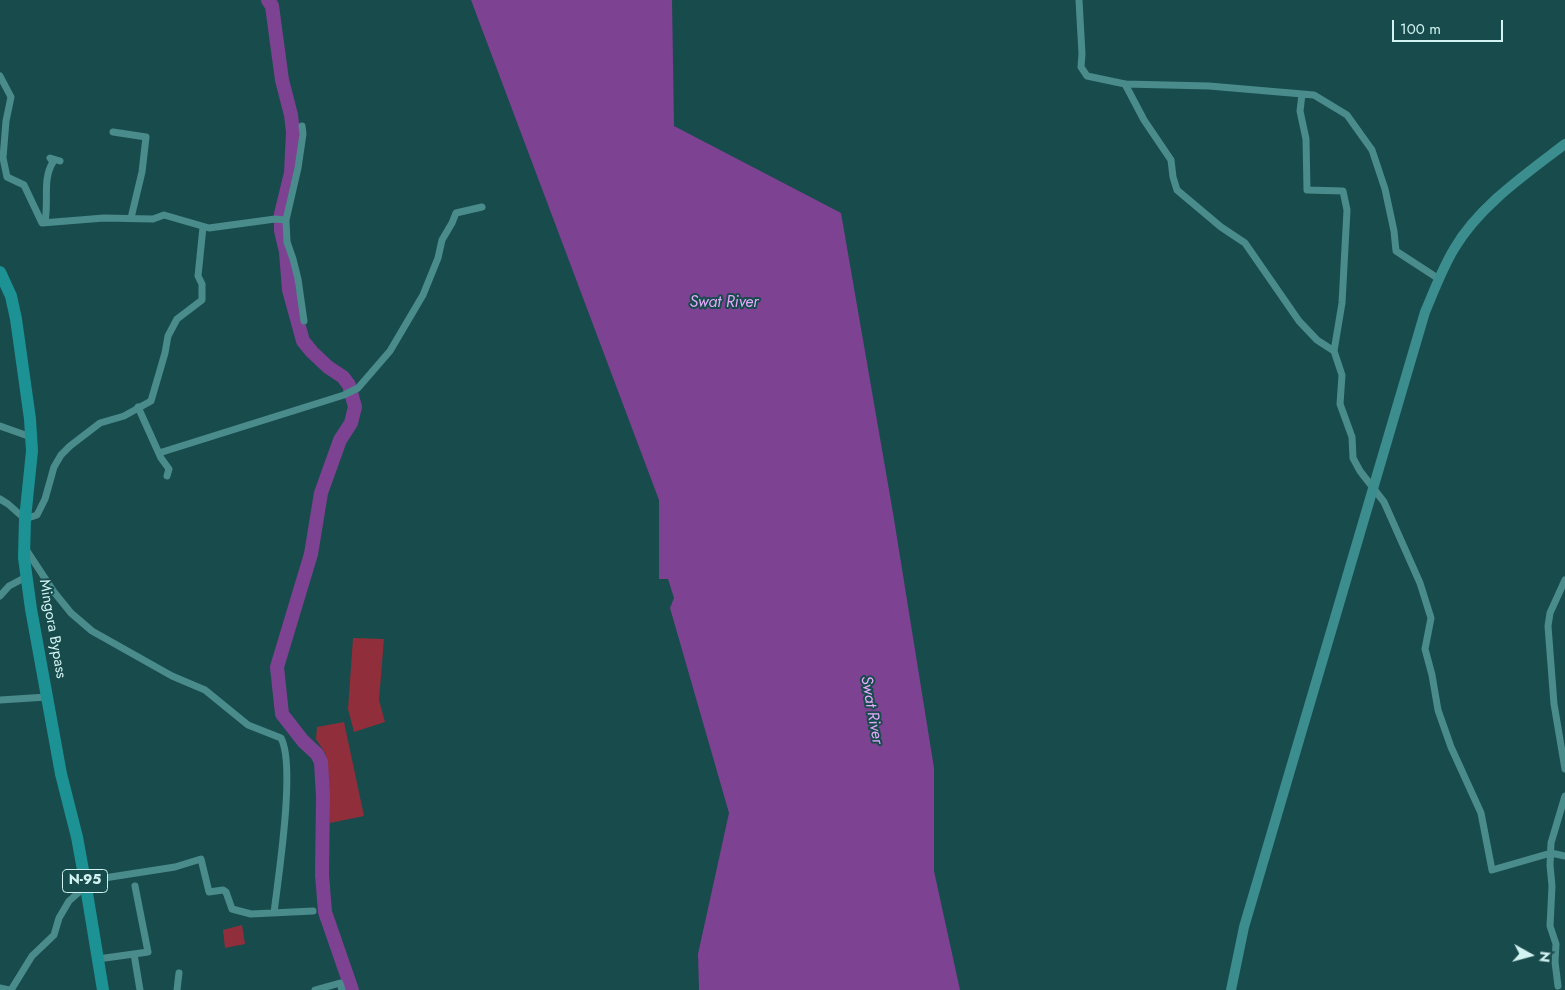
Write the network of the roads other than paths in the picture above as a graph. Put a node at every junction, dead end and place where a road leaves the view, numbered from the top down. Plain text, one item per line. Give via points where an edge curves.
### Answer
1 (1079, 0) edge
2 (0, 76) edge
3 (1125, 84) junction
4 (1302, 94) junction
5 (302, 126) dead end
6 (113, 132) dead end
7 (1565, 144) edge
8 (60, 160) dead end
9 (482, 207) dead end
10 (131, 218) junction
11 (286, 220) junction
12 (45, 221) dead end
13 (203, 228) junction
14 (0, 272) edge
15 (1439, 279) junction
16 (304, 321) dead end
17 (1334, 351) junction
18 (138, 407) junction
19 (0, 426) edge
20 (31, 437) junction
21 (159, 453) junction
22 (167, 476) dead end
23 (1373, 488) junction
24 (0, 499) edge
25 (25, 519) junction
26 (24, 547) junction
27 (26, 577) junction
28 (1565, 580) edge
29 (0, 596) edge
30 (47, 697) junction
31 (0, 700) edge
32 (1565, 769) edge
33 (1565, 796) edge
34 (1551, 853) junction
35 (1565, 856) edge
36 (85, 883) junction
37 (135, 886) dead end
38 (314, 912) dead end
39 (274, 913) junction
40 (134, 954) junction
41 (98, 959) junction
42 (179, 973) dead end
43 (1558, 986) dead end
44 (0, 988) edge
45 (10, 990) edge
46 (103, 990) edge
47 (140, 990) edge
48 (177, 990) edge
49 (315, 990) edge
50 (342, 990) edge
51 (1231, 990) edge

1 - 3 street via 1081,67 1087,76
2 - 10 street via 11,97 3,158 7,177 24,185 42,223
3 - 4 street via 1209,86
3 - 17 street via 1171,160 1177,190 1245,243 1299,321
4 - 15 street via 1314,95 1347,115 1372,150 1385,190 1396,251
4 - 17 street via 1300,111 1306,139 1307,190 1342,191 1347,210 1342,303
5 - 11 street via 298,168
6 - 10 street via 146,137
7 - 15 main road via 1488,207 1454,248
8 - 12 street via 50,158
9 - 21 street via 456,213 442,240 423,295 390,351 358,388
10 - 13 street via 153,219 164,215
11 - 13 street
11 - 16 street via 287,242 298,279
13 - 18 street via 198,276 202,284 202,300 177,319 168,336 151,401
14 - 20 highway, Mingora Bypass / N-95 via 11,296 16,319
15 - 23 main road via 1425,312
17 - 23 street via 1342,375 1340,404 1352,437 1353,458
18 - 21 street
18 - 25 street via 124,416 100,423 70,446 54,467 37,515
19 - 20 street
20 - 25 highway, Mingora Bypass / N-95
21 - 22 street via 169,468
23 - 34 street via 1384,502 1420,583 1431,618 1425,649 1438,710 1482,813 1492,870
23 - 51 main road via 1244,927
24 - 25 street
25 - 26 highway, Mingora Bypass / N-95
26 - 27 highway, Mingora Bypass / N-95
26 - 39 street via 71,613 92,630 172,676 205,690 248,725 281,738 287,763 286,798
27 - 29 street via 9,586
27 - 30 highway, Mingora Bypass / N-95
28 - 32 street via 1550,613 1548,626 1554,704
30 - 31 street
30 - 36 highway, Mingora Bypass / N-95 via 60,774
33 - 34 street
34 - 35 street
34 - 43 street via 1550,926 1556,944
36 - 39 street via 175,867 201,859 209,892 226,892 232,910 251,914
36 - 41 highway, Mingora Bypass / N-95
36 - 45 street via 69,901 54,935 32,956
37 - 40 street via 148,952
38 - 39 street
40 - 41 street
40 - 47 street
41 - 46 highway, Mingora Bypass / N-95
42 - 48 street
44 - 45 street
49 - 50 street via 340,983

